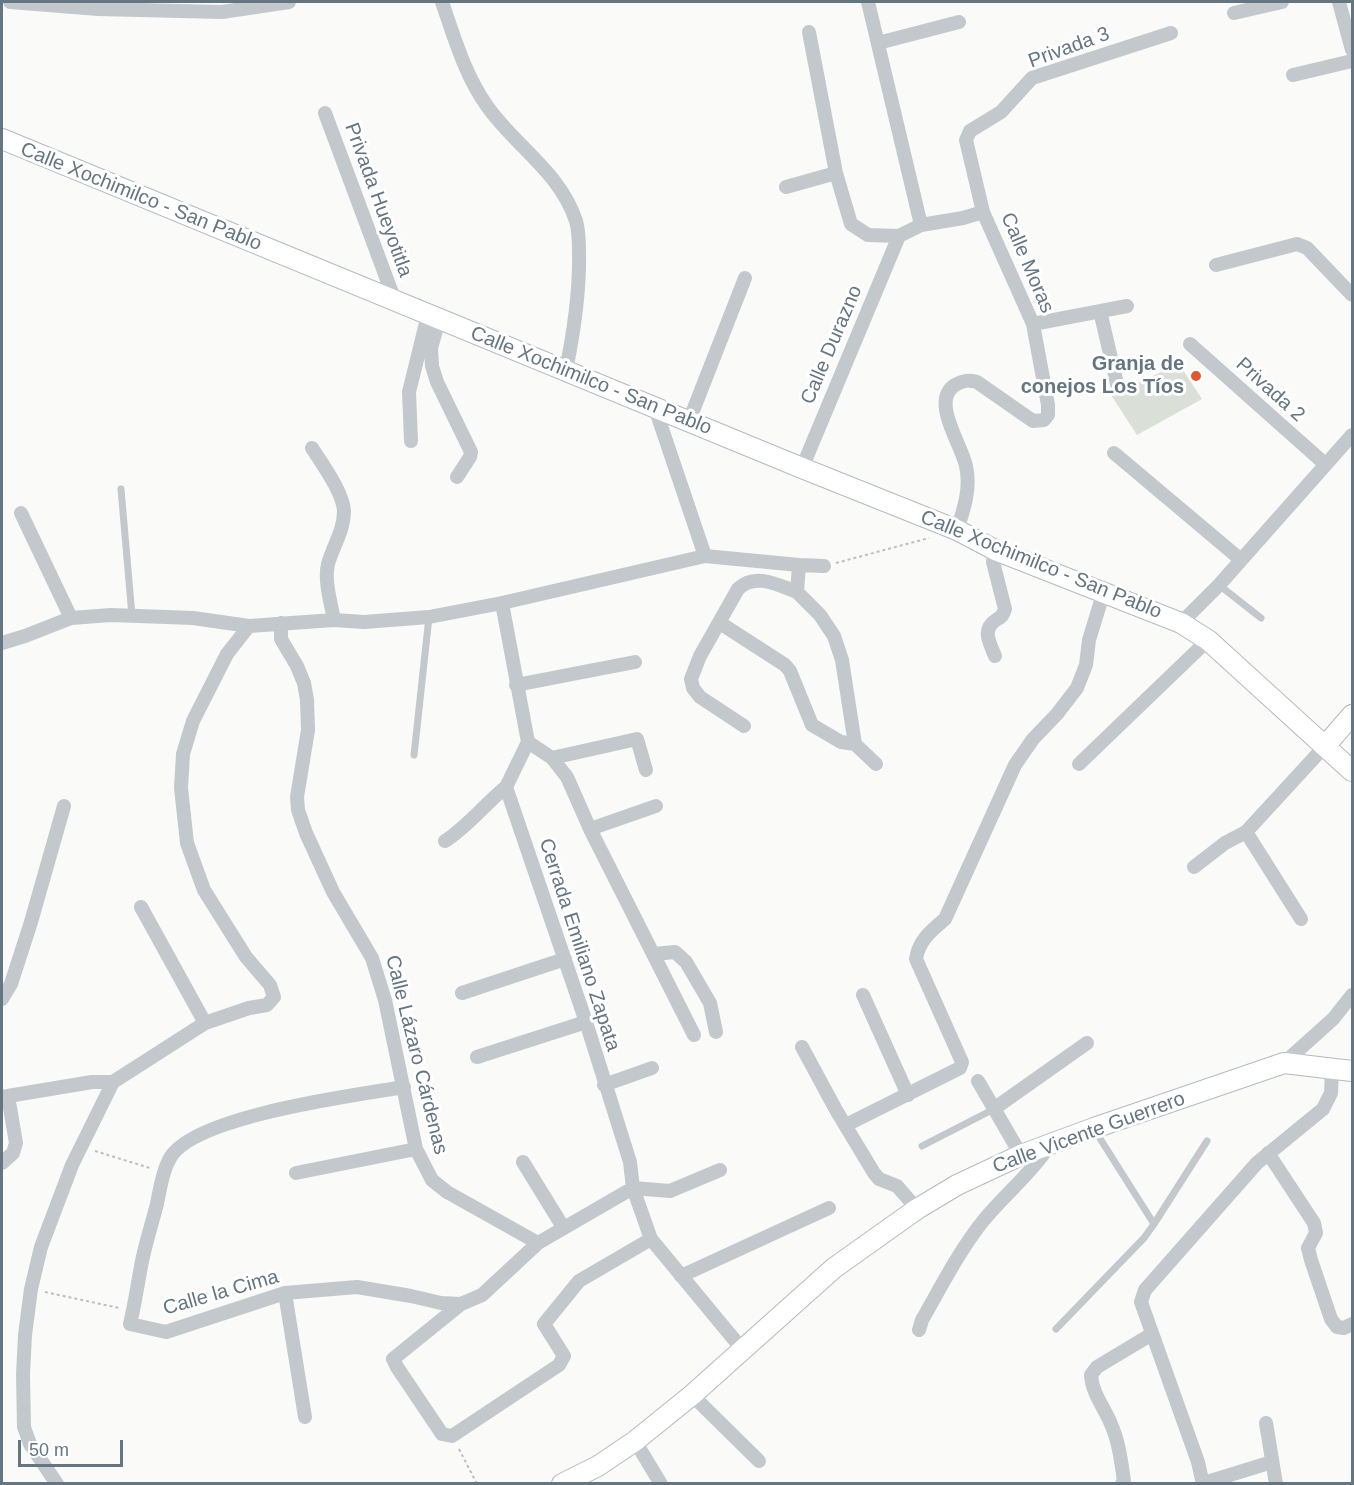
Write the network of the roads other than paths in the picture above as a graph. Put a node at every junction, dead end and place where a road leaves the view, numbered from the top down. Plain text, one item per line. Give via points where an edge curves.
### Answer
1 (17, 2) edge
2 (289, 2) edge
3 (442, 2) edge
4 (868, 2) edge
5 (1282, 2) edge
6 (1339, 2) edge
7 (1234, 13) dead end
8 (959, 22) dead end
9 (809, 32) dead end
10 (1171, 33) dead end
11 (878, 43) junction
12 (1353, 50) edge
13 (1353, 61) edge
14 (1293, 75) dead end
15 (325, 113) dead end
16 (2, 139) edge
17 (836, 173) junction
18 (786, 187) dead end
19 (983, 212) junction
20 (921, 225) junction
21 (899, 236) junction
22 (1216, 265) dead end
23 (745, 278) dead end
24 (1353, 295) edge
25 (395, 301) junction
26 (1127, 306) dead end
27 (1100, 311) junction
28 (433, 317) junction
29 (1033, 324) junction
30 (1190, 344) dead end
31 (566, 370) junction
32 (1118, 388) dead end
33 (655, 408) junction
34 (689, 421) junction
35 (1353, 435) edge
36 (411, 441) dead end
37 (312, 448) dead end
38 (1114, 453) dead end
39 (1325, 464) junction
40 (802, 468) junction
41 (456, 477) dead end
42 (121, 489) dead end
43 (21, 513) dead end
44 (957, 530) junction
45 (995, 550) junction
46 (705, 556) junction
47 (1240, 559) junction
48 (799, 565) junction
49 (824, 566) road end
50 (1219, 585) junction
51 (1104, 591) junction
52 (797, 592) junction
53 (502, 603) junction
54 (132, 616) junction
55 (429, 617) junction
56 (71, 618) junction
57 (1261, 618) dead end
58 (334, 620) junction
59 (1181, 622) junction
60 (280, 623) junction
61 (720, 623) junction
62 (249, 626) junction
63 (1208, 640) junction
64 (2, 644) edge
65 (995, 656) dead end
66 (635, 662) dead end
67 (516, 685) junction
68 (1353, 715) edge
69 (744, 726) dead end
70 (528, 742) junction
71 (855, 744) junction
72 (1325, 746) junction
73 (414, 755) dead end
74 (552, 758) junction
75 (876, 764) dead end
76 (1079, 764) dead end
77 (646, 770) dead end
78 (1353, 771) edge
79 (506, 787) junction
80 (64, 806) dead end
81 (656, 806) dead end
82 (590, 829) junction
83 (1246, 832) junction
84 (445, 840) dead end
85 (1194, 867) dead end
86 (141, 907) dead end
87 (1301, 919) dead end
88 (654, 954) junction
89 (565, 959) junction
90 (462, 993) dead end
91 (863, 994) dead end
92 (1353, 995) edge
93 (2, 999) edge
94 (586, 1022) junction
95 (205, 1023) junction
96 (716, 1032) dead end
97 (694, 1035) dead end
98 (1087, 1043) dead end
99 (802, 1047) dead end
100 (477, 1057) dead end
101 (1284, 1063) junction
102 (652, 1068) dead end
103 (1332, 1070) junction
104 (1353, 1071) edge
105 (978, 1081) dead end
106 (113, 1082) junction
107 (604, 1085) junction
108 (404, 1087) junction
109 (908, 1095) junction
110 (5, 1096) edge
111 (995, 1108) junction
112 (846, 1125) junction
113 (1094, 1128) junction
114 (1207, 1142) dead end
115 (1050, 1145) junction
116 (922, 1146) dead end
117 (416, 1149) junction
118 (1268, 1153) junction
119 (1021, 1155) junction
120 (523, 1162) dead end
121 (2, 1163) edge
122 (720, 1170) dead end
123 (296, 1173) dead end
124 (633, 1188) junction
125 (829, 1208) dead end
126 (917, 1209) junction
127 (1154, 1224) junction
128 (563, 1227) junction
129 (651, 1239) junction
130 (538, 1243) junction
131 (681, 1276) junction
132 (285, 1293) junction
133 (461, 1304) junction
134 (1353, 1324) edge
135 (1056, 1329) dead end
136 (919, 1330) dead end
137 (1152, 1334) junction
138 (742, 1349) junction
139 (692, 1395) junction
140 (305, 1417) dead end
141 (1266, 1423) dead end
142 (635, 1441) junction
143 (759, 1461) dead end
144 (1272, 1462) junction
145 (1124, 1483) edge
146 (1203, 1483) edge
147 (57, 1484) edge
148 (562, 1484) edge
149 (661, 1484) edge
150 (1276, 1484) edge

1 - 2 street via 98,9 222,12
3 - 31 street via 465,67 486,105 554,178 576,221 579,280
4 - 11 street
5 - 7 street
6 - 12 street
8 - 11 street
9 - 17 street
10 - 19 street, Privada 3 via 1032,78 1001,112 970,131 966,140
11 - 20 street
13 - 14 street
15 - 25 street, Privada Hueyotitla
16 - 25 main road, Calle Xochimilco - San Pablo
17 - 18 street
17 - 21 street, Calle Moras via 851,224 868,235
19 - 20 street, Calle Moras
19 - 29 street, Calle Moras
20 - 21 street, Calle Moras
21 - 40 street, Calle Durazno
22 - 24 street via 1297,244 1307,248
23 - 34 street
25 - 28 main road, Calle Xochimilco - San Pablo
26 - 27 street
27 - 29 street
27 - 32 street
28 - 31 main road, Calle Xochimilco - San Pablo
28 - 36 street via 409,392
28 - 41 street via 432,366 471,452
29 - 44 street, Calle Moras via 1048,405 1044,420 1033,421 977,382 968,380 949,390 945,399 966,465 968,486
30 - 39 street, Privada 2
31 - 33 main road, Calle Xochimilco - San Pablo
33 - 34 main road, Calle Xochimilco - San Pablo
33 - 46 street
34 - 40 main road, Calle Xochimilco - San Pablo
35 - 39 street
37 - 58 street via 337,489 344,509 341,531 328,565
38 - 47 street
39 - 47 street
40 - 44 main road, Calle Xochimilco - San Pablo
42 - 54 lane
43 - 56 street
44 - 45 main road, Calle Xochimilco - San Pablo
45 - 51 main road, Calle Xochimilco - San Pablo
45 - 65 street via 993,561 1005,609 1003,616 987,629
46 - 48 street
46 - 53 street
47 - 50 street
48 - 49 street
48 - 52 street
50 - 57 lane
50 - 59 street
51 - 59 main road, Calle Xochimilco - San Pablo
51 - 109 street via 1077,688 1015,765 945,919 918,947 916,959 962,1062 953,1073
52 - 61 street via 773,583 745,582
52 - 71 street via 834,636 842,660
53 - 55 street
53 - 67 street
54 - 56 street
54 - 62 street via 193,618
55 - 58 street
55 - 73 lane
56 - 64 street
58 - 60 street
59 - 63 main road, Calle Xochimilco - San Pablo
60 - 62 street
60 - 108 street, Calle Lázaro Cárdenas via 281,639 297,666 307,700 308,730 298,810 333,892 372,958
61 - 69 street via 691,678 693,688 700,697
61 - 71 street via 785,665 812,725 841,742
62 - 95 street via 227,654 193,721 183,754 181,788 187,843 204,890 246,957 270,985 274,997 267,1005
63 - 72 main road, Calle Xochimilco - San Pablo
63 - 76 street
66 - 67 street
67 - 70 street
68 - 72 main road
70 - 74 street
70 - 79 street
71 - 75 street
72 - 78 main road, Calle Xochimilco - San Pablo
72 - 83 street
74 - 77 street via 637,739
74 - 82 street via 567,777
79 - 84 street
79 - 89 street, Cerrada Emiliano Zapata
80 - 93 street via 11,984
81 - 82 street
82 - 88 street
83 - 85 street
83 - 87 street
86 - 95 street
88 - 96 street via 675,952 686,962 710,1003
88 - 97 street
89 - 90 street
89 - 94 street, Cerrada Emiliano Zapata
91 - 109 street
92 - 101 street via 1334,1019
94 - 100 street
94 - 107 street, Cerrada Emiliano Zapata
95 - 106 street
98 - 111 street
99 - 112 street
101 - 103 main road, Calle Vicente Guerrero
101 - 113 main road, Calle Vicente Guerrero
102 - 107 street
103 - 104 main road, Calle Vicente Guerrero
103 - 118 street via 1330,1094 1323,1109
105 - 111 street
106 - 110 street
106 - 147 street via 72,1165 41,1246 31,1289 24,1344 24,1427 30,1444
107 - 124 street, Cerrada Emiliano Zapata via 630,1162
108 - 117 street, Calle Lázaro Cárdenas
108 - 132 street, Calle la Cima via 272,1111 227,1124 183,1145 170,1158 142,1259 130,1324 166,1332
109 - 112 street
110 - 121 street via 16,1143 13,1153
111 - 116 lane
111 - 119 street
112 - 126 street via 879,1179 897,1186
113 - 115 main road, Calle Vicente Guerrero
113 - 127 lane
114 - 127 lane
115 - 119 main road, Calle Vicente Guerrero
115 - 136 street via 983,1221
117 - 123 street
117 - 130 street, Calle Lázaro Cárdenas via 432,1180
118 - 134 street via 1314,1223 1316,1233 1308,1248 1331,1319 1337,1327
118 - 137 street via 1145,1290 1141,1302
119 - 126 main road, Calle Vicente Guerrero
120 - 128 street
122 - 124 street via 669,1191
124 - 128 street
124 - 129 street, Cerrada Emiliano Zapata
125 - 131 street
126 - 138 main road, Calle Vicente Guerrero via 834,1268
127 - 135 lane
128 - 130 street
129 - 131 street, Cerrada Emiliano Zapata
129 - 133 street via 579,1281 544,1324 564,1356 559,1365 452,1436 442,1434 393,1359
130 - 133 street via 482,1294
131 - 138 street, Cerrada Emiliano Zapata
132 - 133 street, Calle la Cima via 357,1287
132 - 140 street
137 - 145 street via 1097,1367 1091,1375 1118,1445
137 - 146 street
138 - 139 main road, Calle Vicente Guerrero
139 - 142 main road, Calle Vicente Guerrero
139 - 143 street
141 - 144 street
142 - 148 main road, Calle Vicente Guerrero
142 - 149 street
144 - 146 street
144 - 150 street

